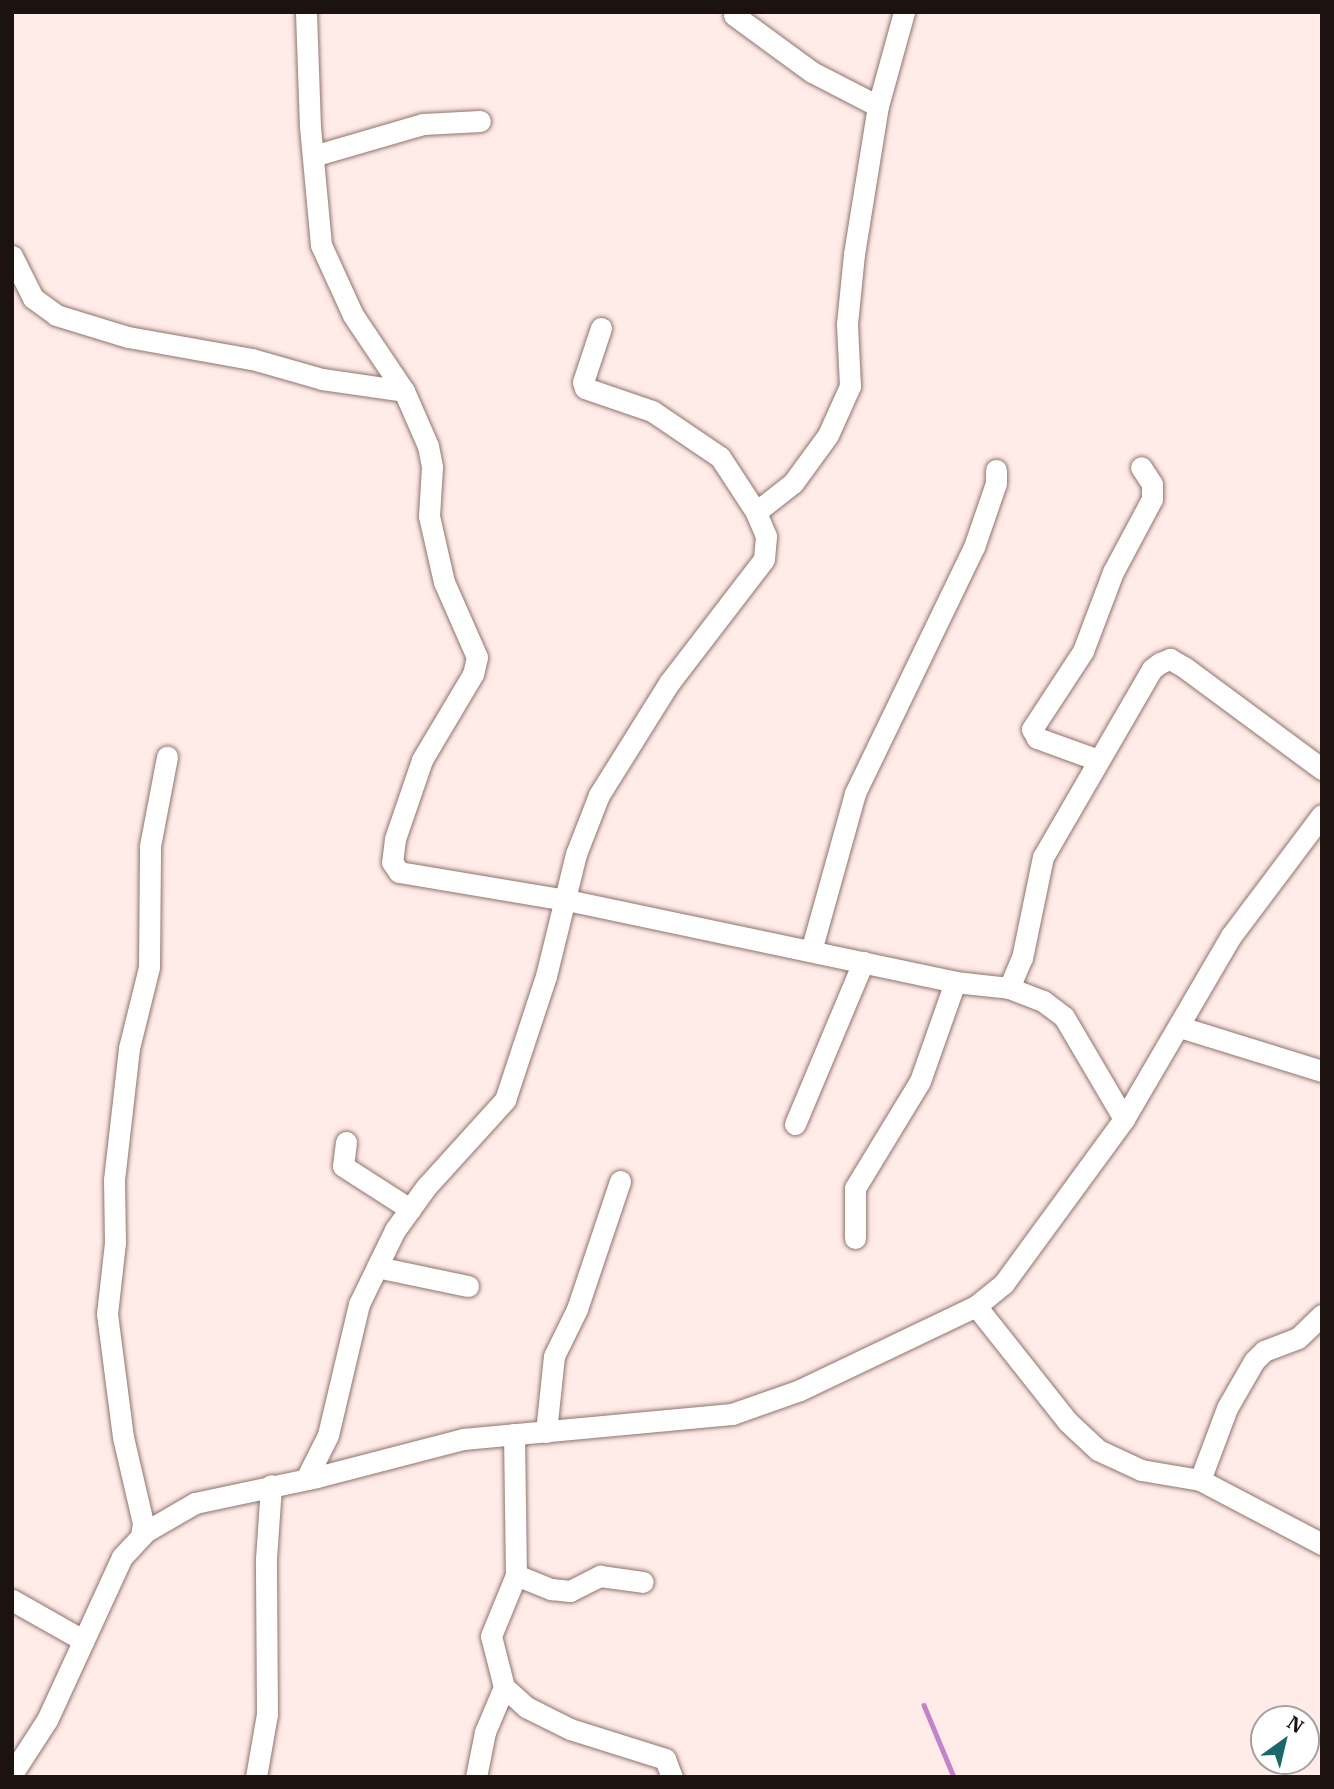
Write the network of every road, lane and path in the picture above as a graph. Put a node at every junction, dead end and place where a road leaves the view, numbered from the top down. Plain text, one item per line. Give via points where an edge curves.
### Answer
1 (306, 12) edge
2 (904, 12) edge
3 (734, 15) dead end
4 (878, 106) junction
5 (480, 121) dead end
6 (313, 156) junction
7 (12, 256) edge
8 (601, 328) dead end
9 (404, 391) junction
10 (1141, 467) dead end
11 (996, 470) dead end
12 (757, 512) junction
13 (167, 757) dead end
14 (1098, 760) junction
15 (1322, 769) edge
16 (1322, 815) edge
17 (567, 900) junction
18 (811, 951) junction
19 (863, 962) junction
20 (955, 982) junction
21 (1009, 988) junction
22 (1180, 1027) junction
23 (1322, 1071) edge
24 (1124, 1119) junction
25 (795, 1124) dead end
26 (346, 1142) dead end
27 (620, 1181) dead end
28 (410, 1209) junction
29 (855, 1238) dead end
30 (377, 1267) junction
31 (468, 1286) dead end
32 (976, 1306) junction
33 (1322, 1315) edge
34 (546, 1432) junction
35 (514, 1434) junction
36 (306, 1479) junction
37 (1200, 1480) junction
38 (271, 1485) junction
39 (141, 1536) junction
40 (1322, 1544) edge
41 (516, 1575) junction
42 (643, 1582) dead end
43 (12, 1600) edge
44 (81, 1639) junction
45 (504, 1687) junction
46 (12, 1774) edge
47 (257, 1777) edge
48 (476, 1777) edge
49 (672, 1777) edge

1 - 6 street
2 - 4 street
3 - 4 street via 812,72
4 - 12 street via 847,324 850,386 828,435 793,483
5 - 6 street via 423,124
6 - 9 street via 321,245 353,315
7 - 9 street via 33,298 56,315 128,337 252,359 322,379
8 - 12 street via 585,388 652,411 720,457
9 - 17 street via 428,446 432,467 429,516 444,582 477,657 473,674 422,760 395,839 392,862 399,872
10 - 14 street via 1152,484 1152,499 1113,572 1083,651 1032,729 1037,738
11 - 18 street via 996,483 974,547 855,793
12 - 17 street via 766,536 764,559 669,683 599,795 576,854
13 - 39 street via 150,846 149,967 129,1048 107,1314 123,1437 144,1523
14 - 15 street via 1152,670 1170,659 1221,691
14 - 21 street via 1043,857 1022,958
16 - 22 street via 1231,936
17 - 18 street
17 - 28 street via 505,1100
18 - 19 street
19 - 20 street
19 - 25 street
20 - 21 street
20 - 29 street via 920,1081 855,1188
21 - 24 street via 1043,1001 1064,1017
22 - 23 street
22 - 24 street
24 - 32 street via 1004,1283
26 - 28 street via 343,1166
27 - 34 street via 577,1309 554,1356
28 - 30 street
30 - 31 street
30 - 36 street via 353,1323 328,1435
32 - 34 street via 758,1407 673,1422
32 - 37 street via 1068,1422 1098,1450 1140,1470
33 - 37 street via 1298,1338 1264,1351 1254,1361 1227,1408
34 - 35 street
35 - 36 street via 464,1438
35 - 41 street
36 - 38 street
37 - 40 street
38 - 39 street via 195,1503
38 - 47 street via 266,1559 267,1714
39 - 44 street via 122,1557
41 - 42 street via 570,1591 600,1576
41 - 45 street via 491,1636
43 - 44 street
44 - 46 street via 47,1720
45 - 48 street via 485,1732
45 - 49 street via 526,1707 570,1729 665,1759

